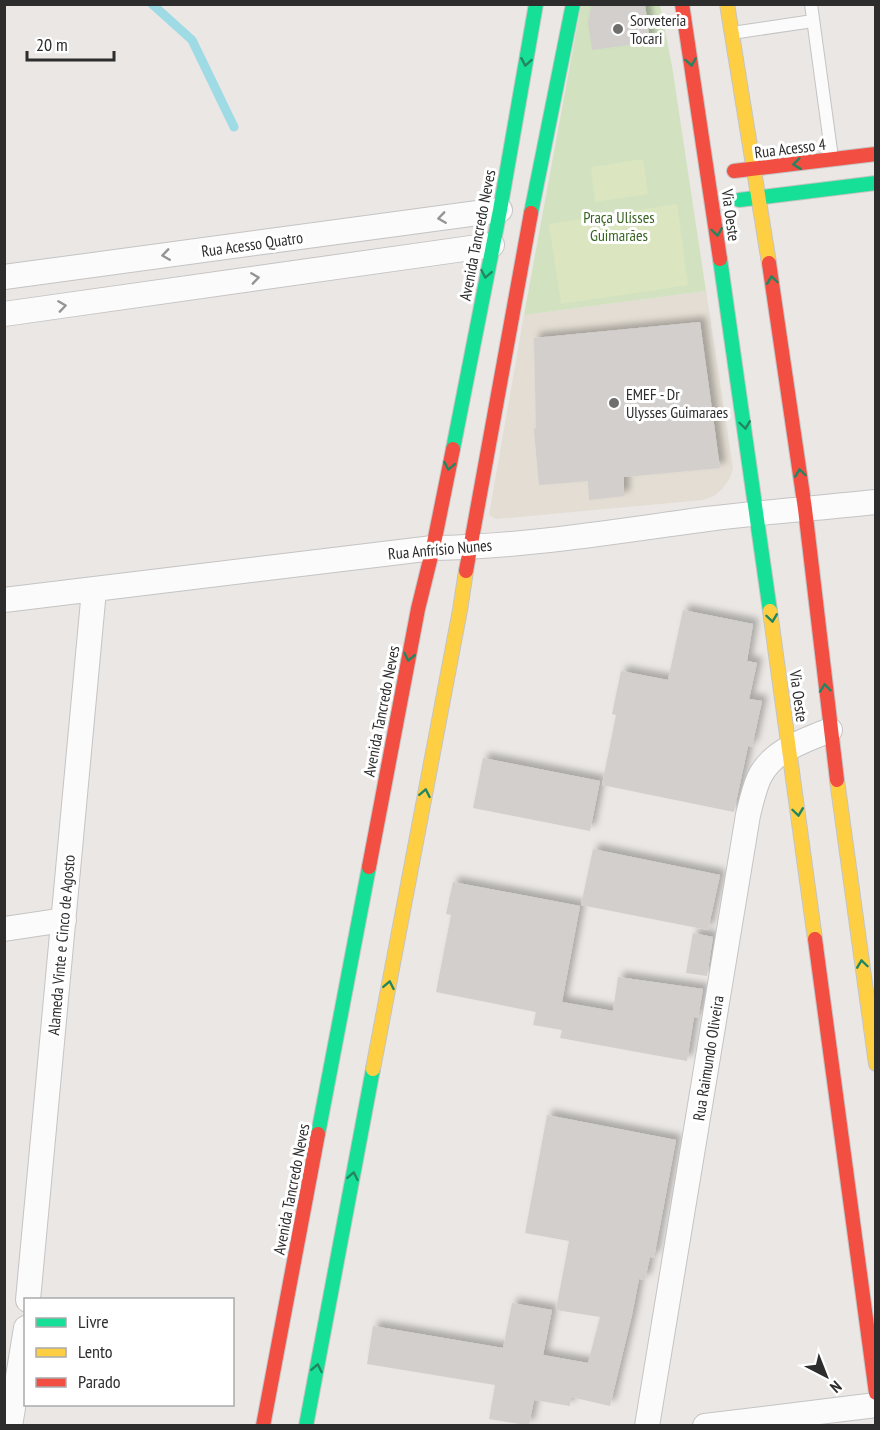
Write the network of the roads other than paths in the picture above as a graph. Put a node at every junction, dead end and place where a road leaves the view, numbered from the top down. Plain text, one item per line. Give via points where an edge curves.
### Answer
1 (536, 4) edge
2 (573, 4) edge
3 (682, 4) edge
4 (727, 4) edge
5 (811, 4) edge
6 (813, 21) junction
7 (731, 33) junction
8 (876, 154) edge
9 (754, 169) junction
10 (709, 174) junction
11 (835, 174) junction
12 (876, 183) edge
13 (759, 197) junction
14 (713, 203) junction
15 (500, 210) junction
16 (492, 245) junction
17 (4, 277) edge
18 (4, 314) edge
19 (876, 502) edge
20 (805, 509) junction
21 (757, 512) junction
22 (468, 547) junction
23 (433, 548) junction
24 (94, 590) junction
25 (4, 600) edge
26 (830, 730) junction
27 (789, 747) junction
28 (64, 920) junction
29 (4, 928) edge
30 (876, 1064) edge
31 (28, 1298) edge
32 (18, 1342) edge
33 (876, 1393) edge
34 (876, 1405) edge
35 (10, 1425) edge
36 (263, 1425) edge
37 (306, 1425) edge
38 (647, 1425) edge
39 (705, 1425) edge

1 -> 15 street, Avenida Tancredo Neves
2 - 22 street
3 -> 10 street, Via Oeste
4 - 7 street, Via Oeste
5 - 6 lane
6 - 7 lane
6 - 11 lane
7 - 9 street, Via Oeste
8 - 11 street, Rua Acesso 4
9 - 10 street, Rua Acesso 4
11 -> 9 street, Rua Acesso 4
9 - 13 street, Via Oeste
10 - 14 street, Via Oeste
11 - 12 street
11 - 13 street
13 - 14 street
20 -> 13 street, Via Oeste
14 -> 21 street, Via Oeste
15 - 16 street, Avenida Tancredo Neves
15 -> 17 street, Rua Acesso Quatro
18 -> 16 street, Rua Acesso Quatro
16 -> 23 street, Avenida Tancredo Neves
19 - 20 street, Rua Anfrísio Nunes
20 - 21 street, Rua Anfrísio Nunes
26 -> 20 street, Via Oeste
21 - 22 street, Rua Anfrísio Nunes
21 -> 27 street, Via Oeste
22 - 23 street, Rua Anfrísio Nunes
37 -> 22 street via 460,610
23 - 24 street, Rua Anfrísio Nunes
23 -> 36 street, Avenida Tancredo Neves via 418,609
24 - 25 street, Rua Anfrísio Nunes
24 - 28 street, Alameda Vinte e Cinco de Agosto
26 - 27 street, Rua Raimundo Oliveira
30 -> 26 street, Via Oeste
27 -> 33 street, Via Oeste
27 - 38 street, Rua Raimundo Oliveira via 771,760 759,777 748,815
28 - 29 street
28 - 31 street, Alameda Vinte e Cinco de Agosto
32 - 35 street
34 - 39 street

